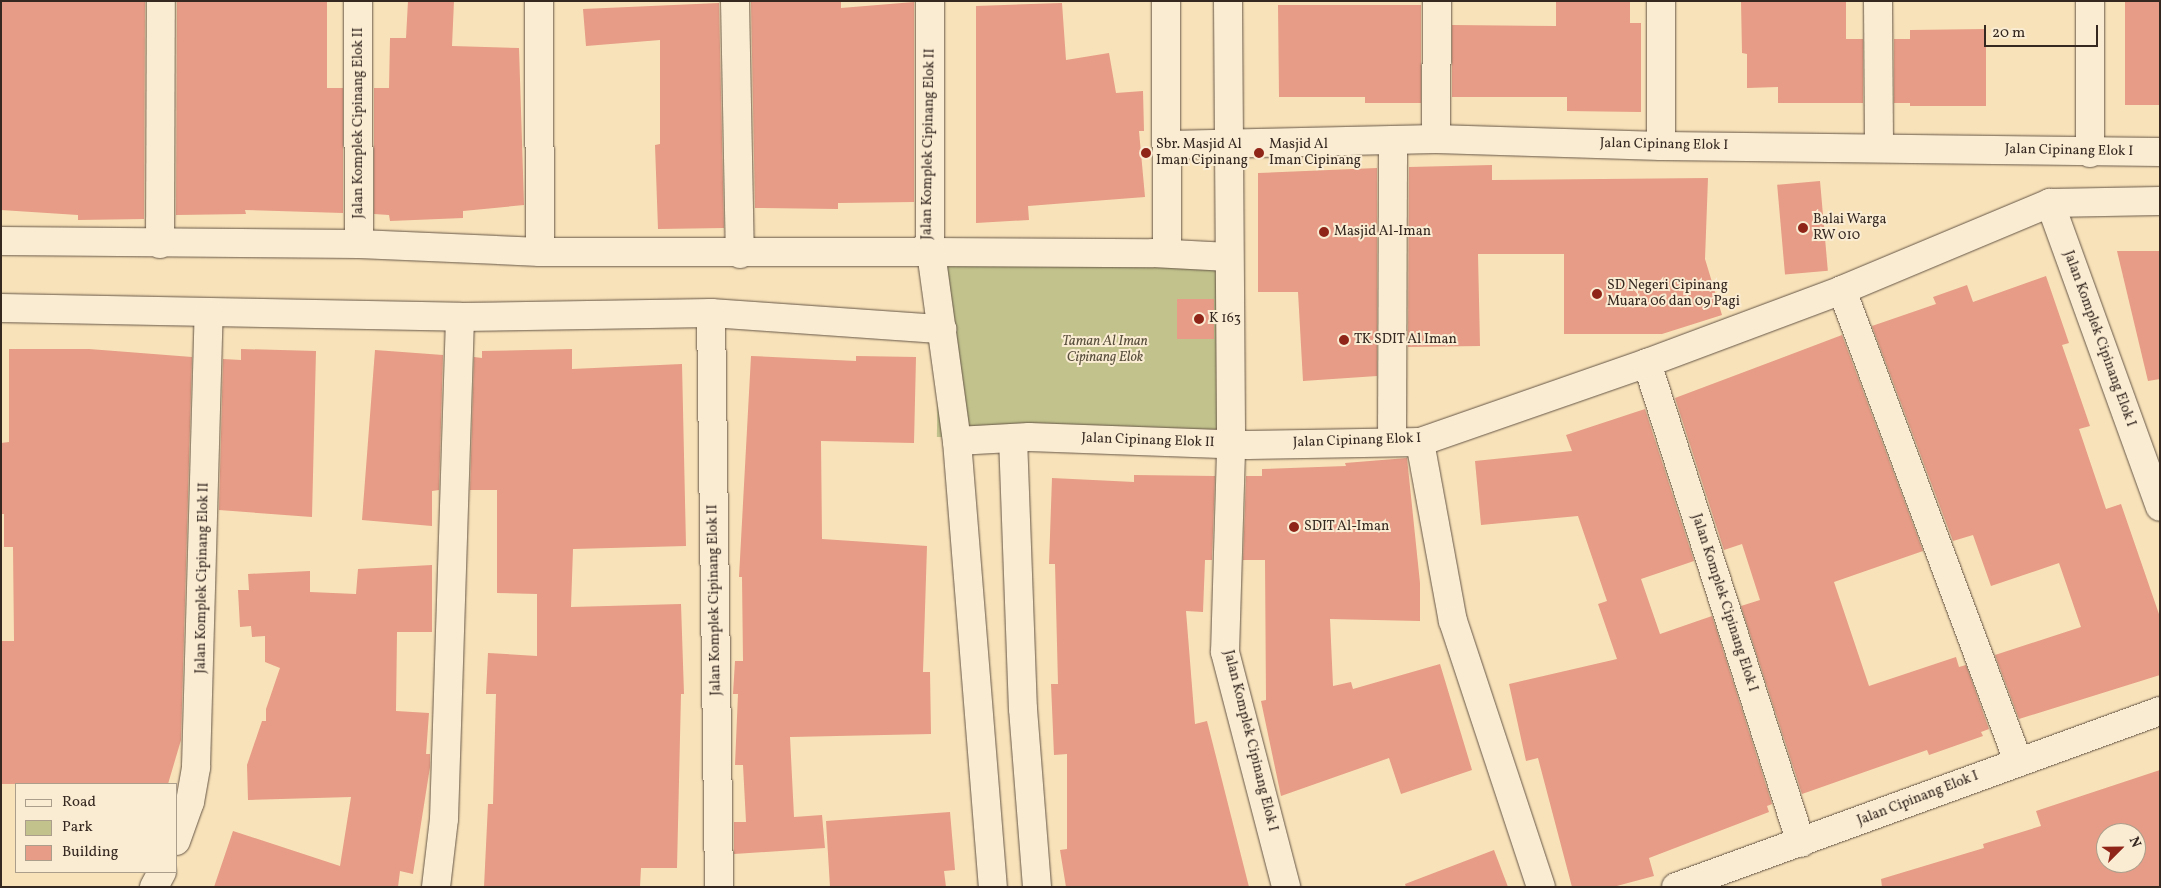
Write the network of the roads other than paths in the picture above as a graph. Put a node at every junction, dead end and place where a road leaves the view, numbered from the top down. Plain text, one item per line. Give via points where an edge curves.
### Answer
1 (161, 1) edge
2 (358, 1) edge
3 (539, 1) edge
4 (735, 1) edge
5 (930, 1) edge
6 (1166, 1) edge
7 (1228, 1) edge
8 (1437, 1) edge
9 (1661, 1) edge
10 (1878, 1) edge
11 (2090, 1) edge
12 (1436, 139) junction
13 (1393, 140) junction
14 (1229, 144) junction
15 (1168, 145) junction
16 (1661, 146) junction
17 (1879, 148) junction
18 (2160, 152) edge
19 (2090, 153) junction
20 (2160, 201) edge
21 (2050, 203) junction
22 (1, 241) edge
23 (160, 244) junction
24 (359, 244) junction
25 (928, 251) junction
26 (540, 252) junction
27 (1167, 253) junction
28 (740, 254) junction
29 (1229, 257) junction
30 (1842, 290) junction
31 (1, 308) edge
32 (209, 313) junction
33 (711, 313) junction
34 (460, 317) junction
35 (942, 330) junction
36 (1647, 364) junction
37 (1012, 438) junction
38 (957, 441) junction
39 (1392, 442) junction
40 (1420, 442) junction
41 (1231, 444) junction
42 (2154, 474) edge
43 (2160, 507) edge
44 (2160, 711) edge
45 (2018, 761) junction
46 (178, 835) edge
47 (1801, 842) junction
48 (161, 873) edge
49 (154, 887) edge
50 (436, 887) edge
51 (719, 887) edge
52 (993, 887) edge
53 (1037, 887) edge
54 (1286, 887) edge
55 (1541, 887) edge
56 (1676, 887) edge

1 - 23 street
2 - 24 street, Jalan Komplek Cipinang Elok II
3 - 26 street
4 - 28 street
5 - 25 street, Jalan Komplek Cipinang Elok II
6 - 15 street
7 - 14 street, Jalan Cipinang Elok II
8 - 12 street
9 - 16 street
10 - 17 street
11 - 19 street
12 - 13 street, Jalan Cipinang Elok I
12 - 16 street, Jalan Cipinang Elok I
13 - 14 street, Jalan Cipinang Elok I
13 - 39 street
14 - 15 street, Jalan Cipinang Elok I
14 - 29 street, Jalan Cipinang Elok II
15 - 27 street
16 - 17 street, Jalan Cipinang Elok I
17 - 19 street, Jalan Cipinang Elok I
18 - 19 street, Jalan Cipinang Elok I
20 - 21 street, Jalan Cipinang Elok I
21 - 30 street, Jalan Cipinang Elok I
21 - 42 street, Jalan Komplek Cipinang Elok I
22 - 23 street, Jalan Komplek Cipinang Elok II
23 - 24 street, Jalan Komplek Cipinang Elok II
24 - 26 street, Jalan Komplek Cipinang Elok II
25 - 27 street
25 - 28 street, Jalan Komplek Cipinang Elok II
25 - 35 street
26 - 28 street, Jalan Komplek Cipinang Elok II
27 - 29 street
29 - 41 street, Jalan Cipinang Elok II
30 - 36 street, Jalan Cipinang Elok I
30 - 45 street
31 - 32 street
32 - 34 street
32 - 46 street, Jalan Komplek Cipinang Elok II via 196,767 190,802
33 - 34 street
33 - 35 street
33 - 51 street, Jalan Komplek Cipinang Elok II
34 - 50 street via 444,819
35 - 38 street
36 - 40 street, Jalan Cipinang Elok I
36 - 47 street, Jalan Komplek Cipinang Elok I
37 - 38 street, Jalan Cipinang Elok II
37 - 41 street, Jalan Cipinang Elok II
37 - 53 street via 1023,709
38 - 52 street
39 - 40 street, Jalan Cipinang Elok I
39 - 41 street, Jalan Cipinang Elok I
40 - 55 street via 1453,620
41 - 54 street, Jalan Komplek Cipinang Elok I via 1225,652
42 - 43 street, Jalan Komplek Cipinang Elok I
44 - 45 street, Jalan Cipinang Elok I
45 - 47 street, Jalan Cipinang Elok I
47 - 56 street, Jalan Cipinang Elok I
48 - 49 street

